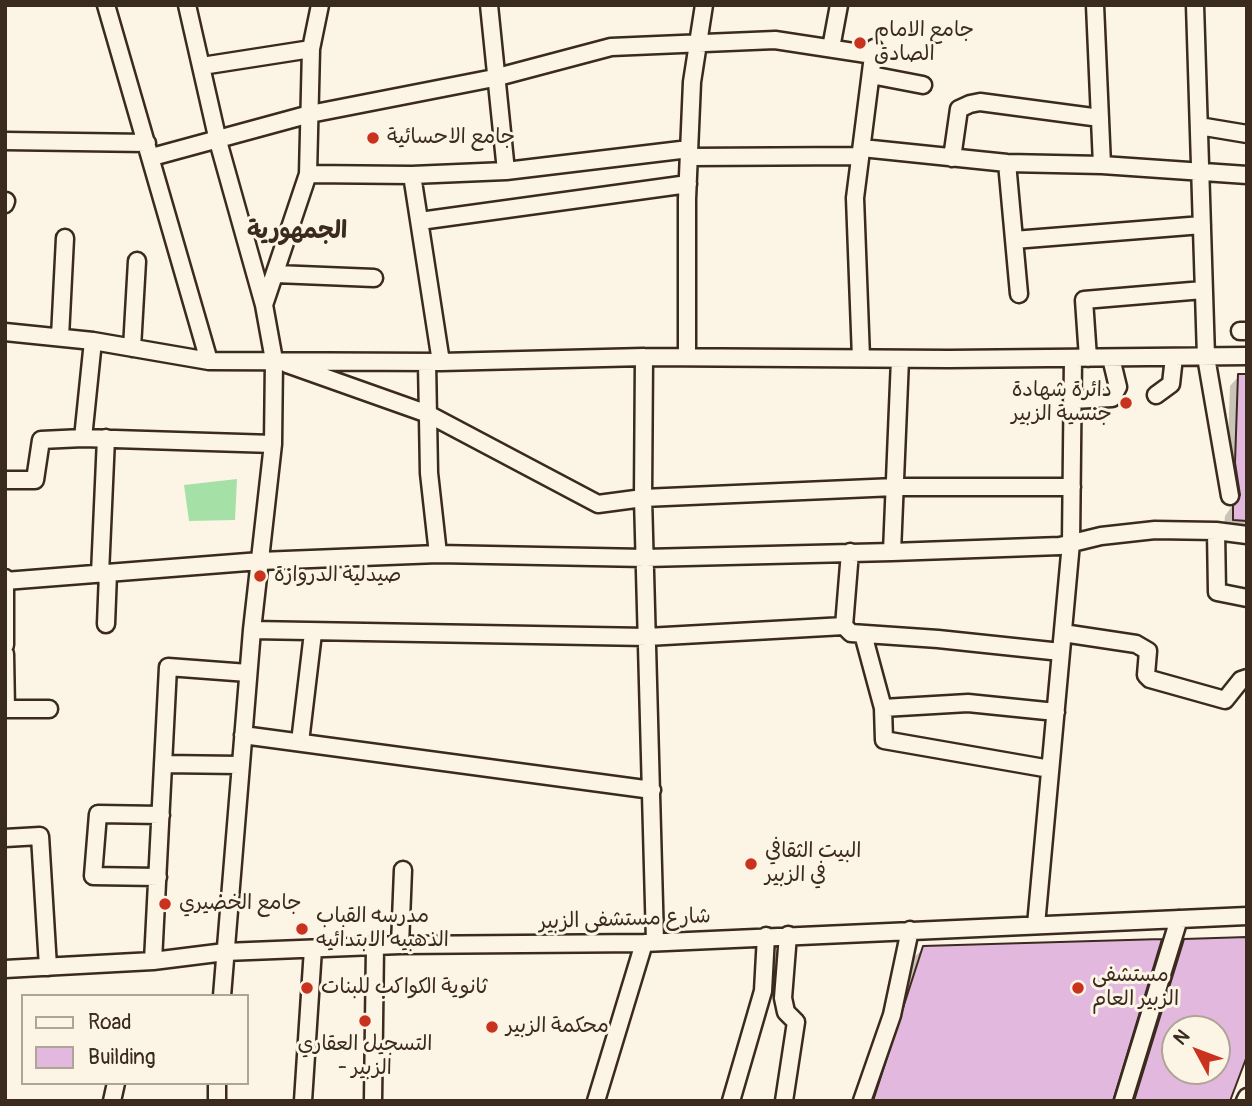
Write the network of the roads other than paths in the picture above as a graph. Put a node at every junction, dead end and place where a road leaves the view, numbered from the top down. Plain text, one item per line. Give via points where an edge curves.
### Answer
1 (106, 5) edge
2 (187, 5) edge
3 (320, 5) edge
4 (489, 5) edge
5 (704, 5) edge
6 (839, 5) edge
7 (1095, 5) edge
8 (1195, 5) edge
9 (696, 43) junction
10 (831, 48) junction
11 (311, 49) junction
12 (202, 66) junction
13 (871, 75) junction
14 (494, 78) junction
15 (923, 85) dead end
16 (310, 114) junction
17 (1100, 118) junction
18 (1199, 126) junction
19 (1247, 134) edge
20 (5, 141) edge
21 (218, 141) junction
22 (149, 150) junction
23 (861, 152) junction
24 (689, 153) junction
25 (952, 158) junction
26 (1007, 163) junction
27 (1102, 165) junction
28 (1200, 170) junction
29 (506, 171) junction
30 (307, 174) junction
31 (412, 175) junction
32 (1247, 175) edge
33 (688, 184) junction
34 (420, 221) junction
35 (1202, 225) junction
36 (65, 238) dead end
37 (1014, 240) junction
38 (136, 261) dead end
39 (276, 274) junction
40 (374, 278) dead end
41 (1203, 290) junction
42 (1019, 294) dead end
43 (264, 305) junction
44 (5, 332) edge
45 (60, 337) junction
46 (93, 341) junction
47 (132, 348) junction
48 (644, 356) junction
49 (1247, 356) edge
50 (687, 357) junction
51 (1174, 357) junction
52 (1206, 357) junction
53 (861, 358) junction
54 (1080, 358) junction
55 (1111, 358) junction
56 (900, 359) junction
57 (274, 360) junction
58 (209, 361) junction
59 (434, 362) junction
60 (1156, 395) dead end
61 (1072, 400) junction
62 (428, 414) junction
63 (83, 438) junction
64 (106, 438) junction
65 (273, 444) junction
66 (5, 480) edge
67 (895, 487) junction
68 (1072, 487) junction
69 (1230, 496) dead end
70 (643, 498) junction
71 (1216, 531) junction
72 (1247, 535) edge
73 (1071, 543) junction
74 (850, 552) junction
75 (892, 552) junction
76 (438, 554) junction
77 (645, 558) junction
78 (260, 561) junction
79 (104, 573) junction
80 (6, 580) edge
81 (1247, 598) edge
82 (106, 624) dead end
83 (844, 626) junction
84 (252, 630) junction
85 (313, 633) junction
86 (1063, 633) junction
87 (863, 635) junction
88 (647, 637) junction
89 (5, 645) edge
90 (1061, 652) junction
91 (5, 654) edge
92 (248, 673) junction
93 (1247, 678) edge
94 (883, 708) junction
95 (49, 709) dead end
96 (1056, 712) junction
97 (243, 735) junction
98 (299, 743) junction
99 (163, 764) junction
100 (240, 765) junction
101 (1051, 769) junction
102 (652, 790) junction
103 (161, 816) junction
104 (5, 838) edge
105 (402, 870) dead end
106 (158, 877) junction
107 (1247, 916) edge
108 (1179, 919) junction
109 (1036, 925) junction
110 (911, 930) junction
111 (788, 935) junction
112 (765, 936) junction
113 (650, 942) junction
114 (400, 944) junction
115 (375, 946) junction
116 (313, 949) junction
117 (225, 952) junction
118 (153, 961) junction
119 (48, 967) junction
120 (5, 969) edge
121 (222, 994) edge
122 (759, 1007) junction
123 (786, 1012) junction
124 (303, 1101) edge
125 (373, 1101) edge
126 (596, 1101) edge
127 (731, 1101) edge
128 (784, 1101) edge
129 (862, 1101) edge
130 (1123, 1101) edge

1 - 22 street
2 - 12 street
3 - 11 street
4 - 14 street
5 - 9 street
6 - 10 street
7 - 17 street
8 - 18 street
9 - 10 street via 775,40
9 - 14 street via 611,47
9 - 24 street
10 - 13 street via 874,51
11 - 12 street
11 - 16 street
12 - 21 street
13 - 15 street
13 - 23 street
14 - 16 street
14 - 29 street
16 - 21 street
16 - 30 street
17 - 25 street via 970,104 958,109
17 - 27 street
18 - 19 street
18 - 28 street
20 - 22 street
21 - 22 street
21 - 43 street
22 - 58 street
23 - 24 street
23 - 25 street
23 - 53 street via 855,198
24 - 29 street
24 - 33 street
25 - 26 street
26 - 27 street
26 - 37 street
27 - 28 street
28 - 32 street
28 - 35 street
29 - 31 street
30 - 31 street
30 - 39 street
31 - 34 street
33 - 34 street
33 - 50 street
34 - 59 street
35 - 37 street
35 - 41 street
36 - 45 street
37 - 42 street
38 - 47 street
39 - 40 street
39 - 43 street
41 - 52 street
41 - 54 street via 1084,300
43 - 57 street
44 - 45 street
45 - 46 street
46 - 47 street
46 - 63 street
47 - 58 street
48 - 50 street
48 - 59 street
48 - 70 street
49 - 52 street
50 - 53 street
51 - 52 street
51 - 55 street
51 - 60 street via 1171,384
52 - 69 street
53 - 56 street
54 - 55 street
54 - 56 street
54 - 61 street
55 - 61 street via 1118,387 1112,398
56 - 67 street
57 - 58 street
57 - 59 street
57 - 62 street
57 - 65 street
59 - 62 street
61 - 68 street
62 - 70 street via 598,504
62 - 76 street
63 - 64 street
63 - 66 street via 41,440 34,480
64 - 65 street
64 - 79 street
65 - 78 street
67 - 68 street
67 - 70 street
67 - 75 street
68 - 73 street
70 - 77 street
71 - 72 street
71 - 73 street via 1155,530
71 - 81 street via 1217,592
73 - 75 street
73 - 86 street
74 - 75 street
74 - 77 street
74 - 83 street
76 - 77 street
76 - 78 street
77 - 88 street
78 - 79 street
78 - 84 street
79 - 80 street
79 - 82 street
80 - 89 street
83 - 87 street
83 - 88 street
84 - 85 street
84 - 92 street
85 - 88 street
85 - 98 street
86 - 90 street
86 - 93 street via 1136,644 1148,651 1146,675 1150,679 1225,700
87 - 90 street
87 - 94 street
88 - 102 street
90 - 96 street
91 - 95 street via 6,709
92 - 97 street
92 - 99 street via 168,667
94 - 96 street via 968,703
94 - 101 street via 884,740
96 - 101 street
97 - 98 street
97 - 100 street
98 - 102 street
99 - 100 street
99 - 103 street
100 - 117 street
101 - 109 street
102 - 113 street
103 - 106 street
103 - 106 street via 98,814 93,876
104 - 119 street via 40,836
105 - 114 street
106 - 118 street
107 - 108 street, شارع مستشفى الزبير
108 - 109 street, شارع مستشفى الزبير
108 - 130 street
109 - 110 street, شارع مستشفى الزبير
110 - 111 street, شارع مستشفى الزبير
110 - 129 street via 892,1015
111 - 112 street, شارع مستشفى الزبير
111 - 123 street
112 - 113 street, شارع مستشفى الزبير
112 - 122 street
113 - 114 street, شارع مستشفى الزبير
113 - 126 street
114 - 115 street, شارع مستشفى الزبير
115 - 116 street, شارع مستشفى الزبير
115 - 125 street
116 - 117 street, شارع مستشفى الزبير
116 - 124 street
117 - 118 street, شارع مستشفى الزبير
117 - 121 street
118 - 119 street, شارع مستشفى الزبير
119 - 120 street, شارع مستشفى الزبير
122 - 123 street
122 - 127 street
123 - 128 street via 796,1022

